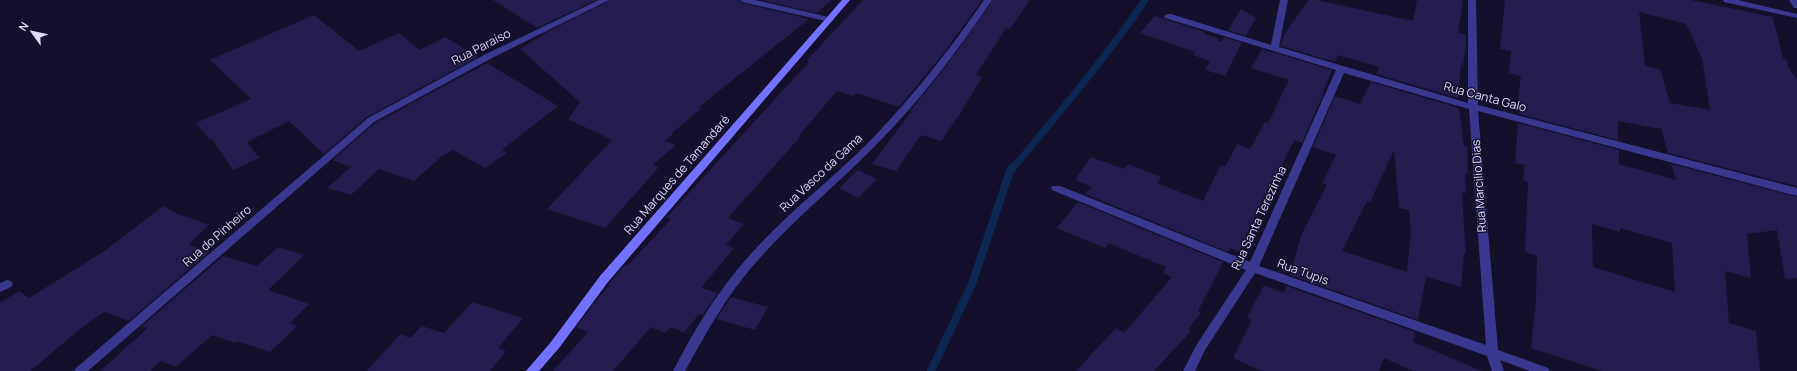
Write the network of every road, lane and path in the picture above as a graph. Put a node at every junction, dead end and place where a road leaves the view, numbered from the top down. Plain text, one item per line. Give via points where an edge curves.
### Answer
1 (605, 0) edge
2 (745, 0) edge
3 (846, 0) edge
4 (988, 0) edge
5 (1284, 0) edge
6 (1472, 0) edge
7 (1727, 0) edge
8 (1793, 0) edge
9 (1797, 6) edge
10 (1168, 16) dead end
11 (1797, 16) edge
12 (830, 20) junction
13 (1274, 49) junction
14 (1341, 69) junction
15 (1473, 107) junction
16 (371, 120) joint
17 (1056, 188) dead end
18 (1797, 192) edge
19 (1253, 268) junction
20 (1492, 353) junction
21 (80, 371) edge
22 (532, 371) edge
23 (679, 371) edge
24 (1189, 371) edge
25 (1498, 371) edge
26 (1544, 371) edge

1 - 16 street, Rua Paraíso via 489,56
2 - 12 street
3 - 12 street, Rua Marques de Tamandaré
4 - 23 street, Rua Vasco da Gama via 928,80 872,144 793,216 747,265 707,322
5 - 13 street
6 - 15 street, Rua Marcilio Dias
7 - 11 street
8 - 9 street
10 - 13 street, Rua Canta Galo
12 - 22 street, Rua Marques de Tamandaré via 604,279 555,345
13 - 14 street, Rua Canta Galo
14 - 15 street, Rua Canta Galo
14 - 19 street, Rua Santa Terezinha
15 - 18 street, Rua Canta Galo
15 - 20 street, Rua Marcilio Dias
16 - 21 street, Rua do Pinheiro
17 - 19 street, Rua Tupis
19 - 20 street, Rua Tupis
19 - 24 street, Rua Santa Terezinha
20 - 25 street, Rua Marcilio Dias
20 - 26 street, Rua Tupis

